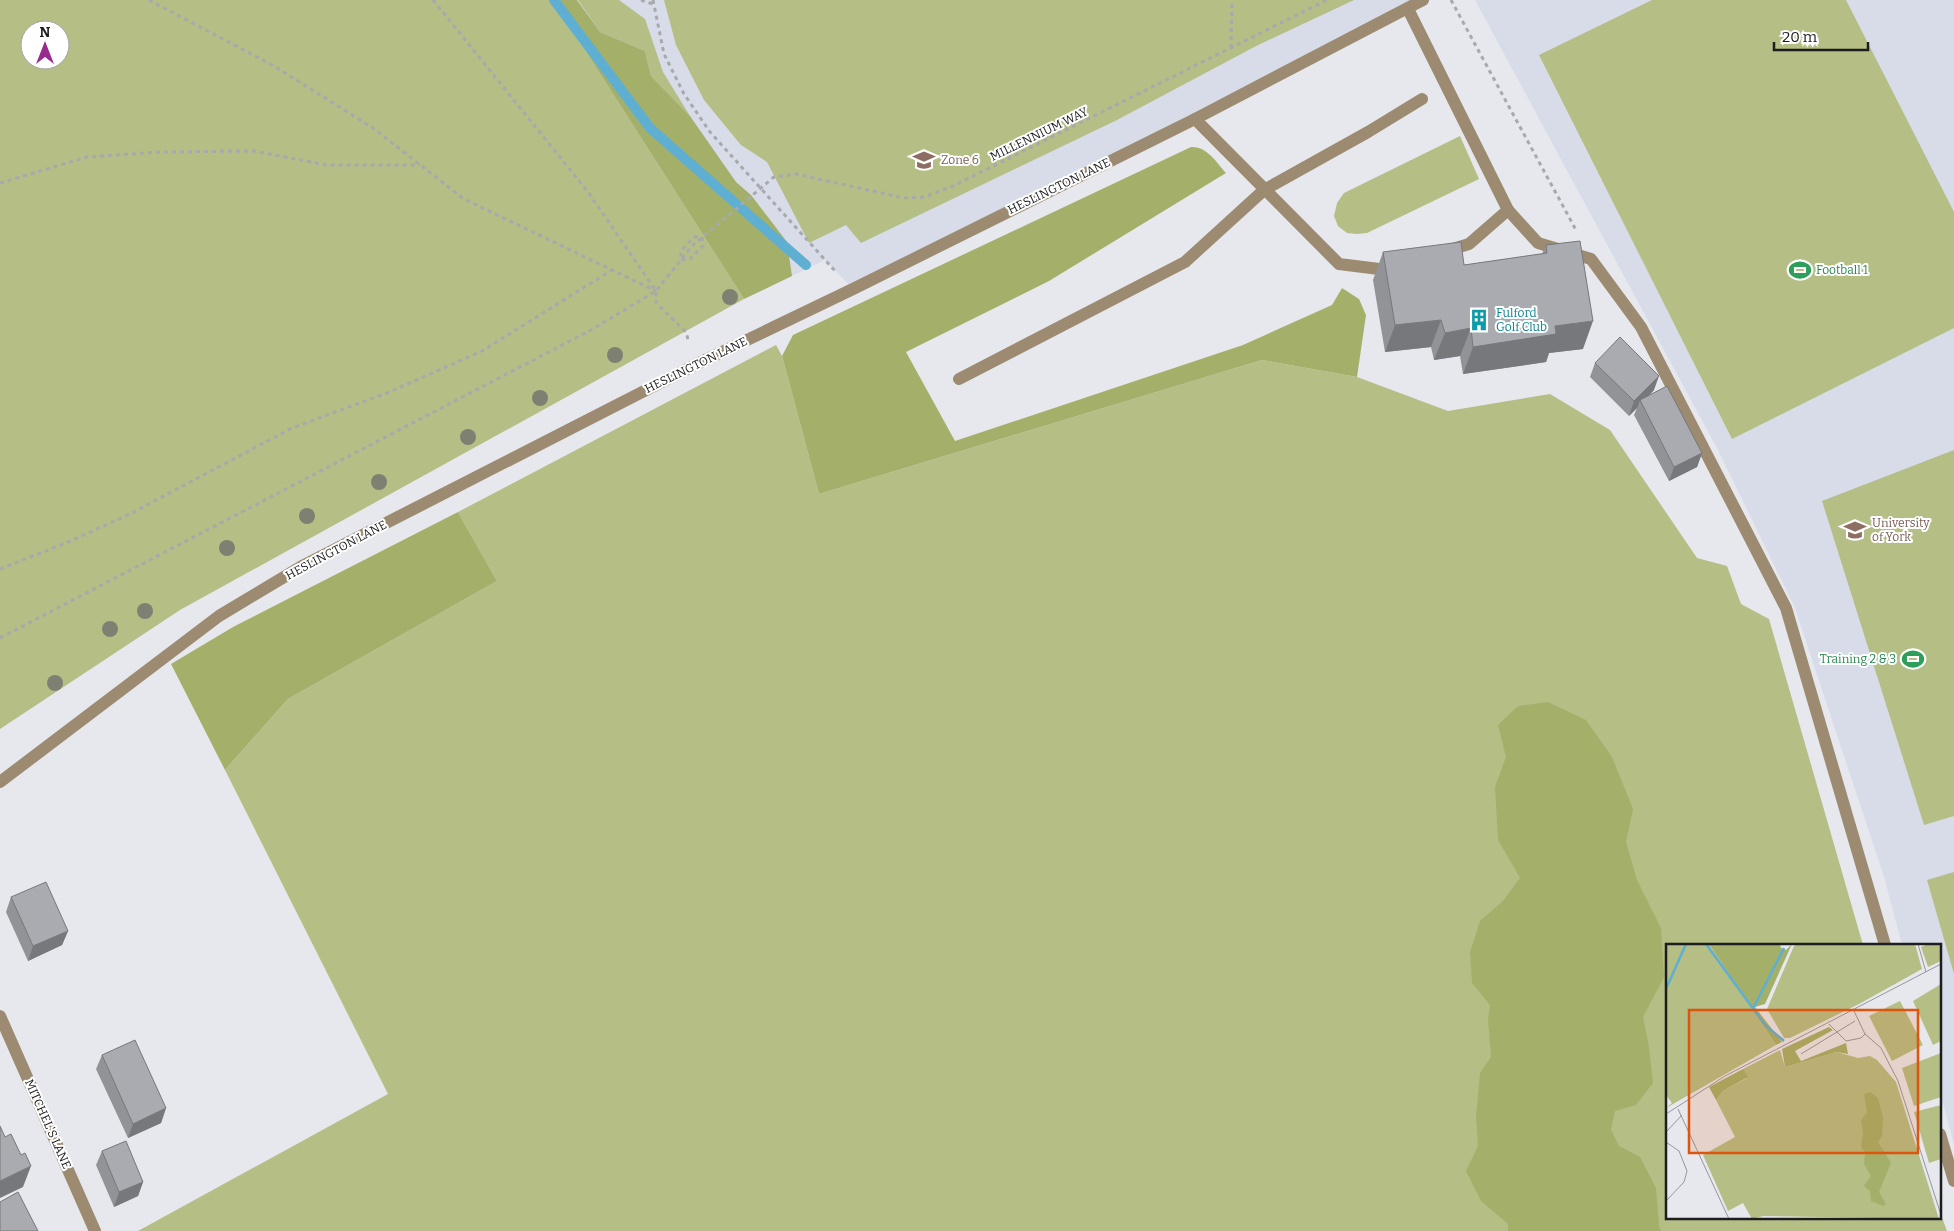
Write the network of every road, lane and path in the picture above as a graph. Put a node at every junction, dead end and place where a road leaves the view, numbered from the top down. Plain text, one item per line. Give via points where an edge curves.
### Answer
1 (149, 0) edge
2 (433, 0) edge
3 (641, 0) edge
4 (1232, 0) edge
5 (1327, 0) edge
6 (1423, 0) edge
7 (1451, 0) edge
8 (653, 2) edge
9 (1408, 9) junction
10 (1231, 48) junction
11 (1422, 99) dead end
12 (1195, 119) junction
13 (421, 165) junction
14 (0, 183) edge
15 (1260, 185) junction
16 (760, 188) junction
17 (1508, 210) junction
18 (702, 237) junction
19 (1432, 256) edge
20 (1591, 259) junction
21 (681, 260) junction
22 (1405, 264) edge
23 (612, 270) junction
24 (853, 289) junction
25 (656, 291) junction
26 (695, 365) junction
27 (959, 379) dead end
28 (0, 569) edge
29 (0, 638) edge
30 (0, 782) edge
31 (1885, 944) edge
32 (0, 1016) edge
33 (1942, 1141) edge
34 (1954, 1182) edge
35 (95, 1231) edge

1 - 13 path via 274,66 373,128
2 - 25 path via 588,192
3 - 8 path
4 - 10 path
5 - 10 path, MILLENNIUM WAY
6 - 9 street, HESLINGTON LANE
7 - 20 path
8 - 16 path via 664,54 684,94 710,132
9 - 12 street, HESLINGTON LANE
9 - 17 street
10 - 16 path, MILLENNIUM WAY via 953,186 924,197 904,198 796,174 774,177
11 - 15 street via 1368,132
12 - 15 street
12 - 24 street, HESLINGTON LANE
13 - 14 path via 326,164 254,151 160,152 87,157
13 - 23 path via 464,199
15 - 22 street via 1338,264 1386,270
15 - 27 street via 1185,262
16 - 18 path, MILLENNIUM WAY
16 - 24 path
17 - 19 street via 1468,244
17 - 20 street via 1538,243
18 - 21 path, MILLENNIUM WAY
18 - 21 path via 704,246 699,252 690,260
20 - 31 street via 1641,327 1786,608
21 - 25 path, MILLENNIUM WAY
23 - 25 path
23 - 28 path via 482,351 387,393 292,428 130,514
24 - 26 street, HESLINGTON LANE
25 - 26 path via 656,303 686,332
25 - 29 path via 591,330
26 - 30 street, HESLINGTON LANE via 304,565 219,616
32 - 35 street, MITCHEL'S LANE
33 - 34 street

